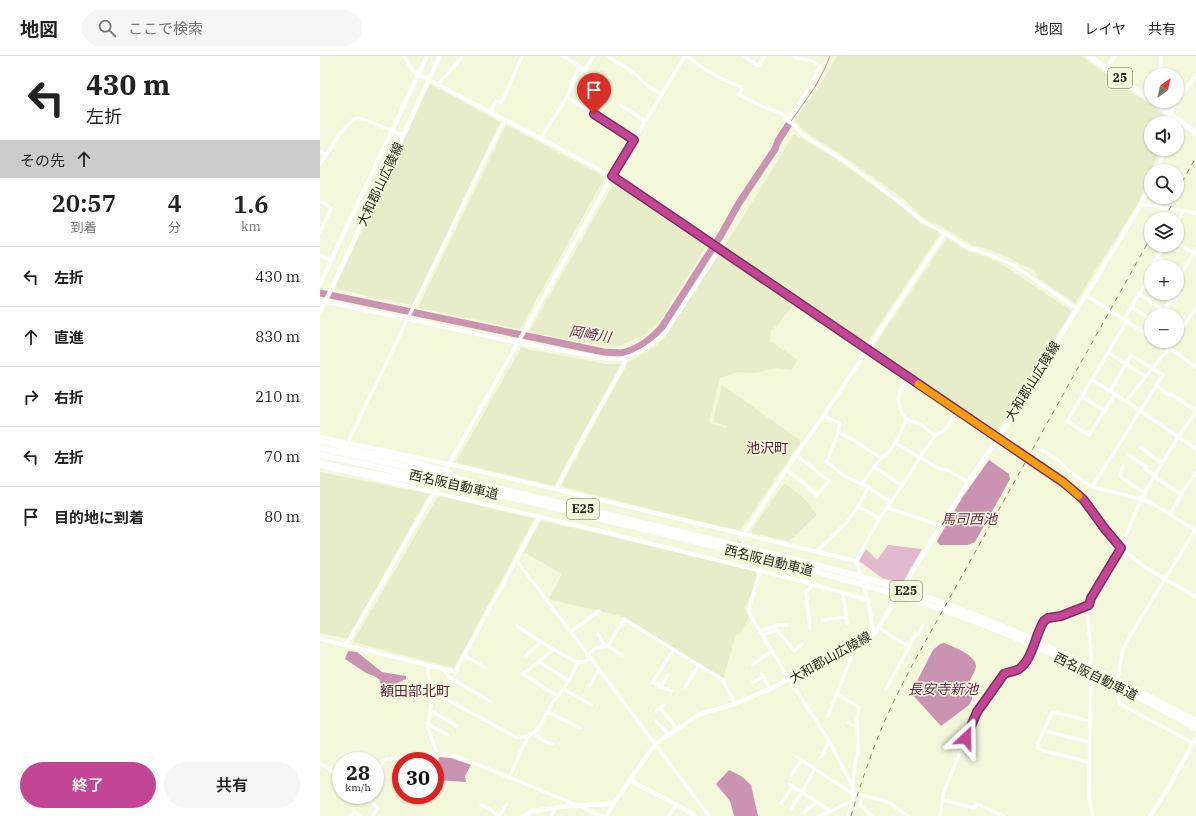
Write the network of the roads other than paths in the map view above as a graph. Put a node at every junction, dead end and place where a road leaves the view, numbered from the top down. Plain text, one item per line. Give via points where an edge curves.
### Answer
1 (404, 56) edge
2 (427, 56) edge
3 (440, 56) edge
4 (463, 56) edge
5 (522, 56) edge
6 (564, 56) edge
7 (594, 56) edge
8 (607, 56) edge
9 (686, 56) edge
10 (744, 56) edge
11 (765, 56) edge
12 (793, 56) edge
13 (1089, 56) edge
14 (1115, 56) edge
15 (1161, 56) edge
16 (581, 68) junction
17 (1106, 68) junction
18 (1160, 68) edge
19 (418, 75) junction
20 (1196, 75) edge
21 (429, 80) junction
22 (438, 85) junction
23 (608, 89) dead end
24 (662, 94) junction
25 (1144, 94) edge
26 (567, 97) junction
27 (621, 105) dead end
28 (1163, 108) edge
29 (490, 112) junction
30 (1169, 113) junction
31 (1172, 116) edge
32 (505, 120) junction
33 (786, 120) junction
34 (645, 121) junction
35 (1184, 126) edge
36 (392, 130) junction
37 (1196, 133) edge
38 (403, 135) junction
39 (541, 139) junction
40 (634, 140) junction
41 (320, 151) edge
42 (326, 155) junction
43 (320, 164) edge
44 (612, 176) junction
45 (1144, 198) edge
46 (320, 200) edge
47 (1141, 204) junction
48 (1155, 206) joint
49 (1183, 211) joint
50 (1196, 213) edge
51 (320, 232) edge
52 (945, 233) junction
53 (1184, 246) edge
54 (719, 248) junction
55 (1195, 251) edge
56 (1160, 252) edge
57 (320, 255) edge
58 (1156, 258) joint
59 (331, 260) junction
60 (1159, 260) edge
61 (1184, 269) edge
62 (320, 284) edge
63 (1144, 286) edge
64 (1139, 294) junction
65 (1086, 295) junction
66 (324, 301) edge
67 (1132, 307) junction
68 (1161, 308) edge
69 (1196, 308) edge
70 (1076, 309) junction
71 (320, 313) edge
72 (1144, 315) edge
73 (408, 318) junction
74 (1125, 320) junction
75 (1185, 324) edge
76 (1144, 332) edge
77 (518, 342) junction
78 (1169, 348) joint
79 (867, 350) junction
80 (1109, 353) junction
81 (625, 358) junction
82 (1126, 363) junction
83 (1152, 368) junction
84 (1196, 368) edge
85 (1145, 376) junction
86 (910, 378) junction
87 (1092, 380) junction
88 (1156, 385) junction
89 (1110, 391) junction
90 (1115, 394) junction
91 (1082, 398) junction
92 (1126, 401) junction
93 (1140, 410) junction
94 (958, 411) junction
95 (1105, 411) junction
96 (1196, 411) edge
97 (824, 416) junction
98 (906, 419) junction
99 (839, 432) junction
100 (935, 436) junction
101 (320, 437) edge
102 (1178, 437) junction
103 (998, 438) junction
104 (320, 440) edge
105 (348, 442) junction
106 (895, 443) junction
107 (1140, 447) dead end
108 (320, 448) edge
109 (1196, 449) edge
110 (1042, 450) dead end
111 (320, 455) edge
112 (796, 455) junction
113 (1129, 455) dead end
114 (920, 457) junction
115 (881, 458) junction
116 (320, 463) edge
117 (1162, 463) junction
118 (320, 466) edge
119 (448, 466) junction
120 (1122, 466) dead end
121 (875, 467) junction
122 (786, 470) junction
123 (1196, 473) edge
124 (1154, 476) junction
125 (968, 482) junction
126 (862, 484) junction
127 (902, 486) junction
128 (868, 487) junction
129 (1092, 487) junction
130 (556, 489) junction
131 (435, 490) junction
132 (486, 492) junction
133 (1145, 493) junction
134 (1181, 494) junction
135 (541, 499) junction
136 (1142, 499) junction
137 (891, 502) junction
138 (858, 507) junction
139 (887, 508) junction
140 (1170, 514) junction
141 (540, 516) junction
142 (879, 518) junction
143 (941, 526) junction
144 (1196, 530) edge
145 (743, 534) junction
146 (740, 540) tunnel mouth
147 (1121, 548) junction
148 (817, 551) junction
149 (729, 557) tunnel mouth
150 (516, 560) junction
151 (856, 561) junction
152 (727, 562) junction
153 (760, 571) junction
154 (844, 575) junction
155 (1165, 580) junction
156 (813, 584) junction
157 (843, 592) junction
158 (1196, 597) edge
159 (868, 600) junction
160 (1089, 605) junction
161 (599, 611) dead end
162 (846, 617) junction
163 (822, 620) dead end
164 (847, 624) dead end
165 (787, 625) dead end
166 (923, 625) dead end
167 (517, 626) dead end
168 (810, 628) dead end
169 (879, 628) junction
170 (760, 631) junction
171 (571, 632) junction
172 (598, 634) dead end
173 (874, 634) junction
174 (762, 635) junction
175 (320, 639) edge
176 (541, 642) junction
177 (854, 642) junction
178 (802, 644) dead end
179 (346, 645) junction
180 (606, 646) junction
181 (909, 646) junction
182 (554, 650) junction
183 (673, 650) junction
184 (772, 651) junction
185 (526, 655) dead end
186 (622, 655) dead end
187 (465, 656) junction
188 (589, 656) junction
189 (539, 662) junction
190 (578, 662) junction
191 (699, 665) junction
192 (752, 665) dead end
193 (429, 667) junction
194 (484, 667) dead end
195 (598, 669) junction
196 (444, 670) junction
197 (668, 675) dead end
198 (789, 679) junction
199 (569, 681) junction
200 (753, 682) dead end
201 (660, 684) junction
202 (590, 686) dead end
203 (685, 687) dead end
204 (1126, 688) junction
205 (563, 689) junction
206 (770, 689) junction
207 (886, 689) dead end
208 (431, 691) junction
209 (672, 691) dead end
210 (837, 694) junction
211 (557, 696) junction
212 (490, 701) dead end
213 (735, 704) junction
214 (592, 705) dead end
215 (664, 705) dead end
216 (660, 708) junction
217 (431, 711) junction
218 (656, 711) dead end
219 (548, 712) junction
220 (828, 716) dead end
221 (656, 721) dead end
222 (1090, 721) junction
223 (848, 723) dead end
224 (428, 724) junction
225 (457, 726) dead end
226 (580, 728) dead end
227 (857, 728) junction
228 (1195, 728) edge
229 (677, 729) junction
230 (1044, 731) junction
231 (533, 733) junction
232 (668, 734) junction
233 (448, 735) dead end
234 (528, 736) junction
235 (1195, 740) edge
236 (829, 741) junction
237 (1089, 742) junction
238 (553, 744) dead end
239 (655, 744) junction
240 (435, 752) edge
241 (444, 754) edge
242 (797, 756) dead end
243 (821, 757) dead end
244 (802, 760) junction
245 (1089, 762) junction
246 (320, 763) edge
247 (815, 768) junction
248 (332, 771) edge
249 (791, 775) dead end
250 (509, 778) junction
251 (630, 780) junction
252 (852, 784) junction
253 (802, 792) junction
254 (853, 794) junction
255 (863, 796) junction
256 (943, 800) junction
257 (614, 802) junction
258 (781, 802) dead end
259 (817, 802) junction
260 (852, 802) junction
261 (374, 804) edge
262 (506, 804) dead end
263 (481, 805) dead end
264 (576, 805) junction
265 (676, 805) junction
266 (556, 808) junction
267 (791, 809) dead end
268 (831, 811) junction
269 (804, 812) dead end
270 (350, 816) edge
271 (360, 816) edge
272 (373, 816) edge
273 (498, 816) edge
274 (524, 816) edge
275 (551, 816) edge
276 (603, 816) edge
277 (606, 816) edge
278 (669, 816) edge
279 (694, 816) edge
280 (709, 816) edge
281 (819, 816) edge
282 (848, 816) edge
283 (872, 816) edge
284 (908, 816) edge
285 (940, 816) edge
286 (1004, 816) edge
287 (1093, 816) edge
288 (1150, 816) edge

1 - 19 street
2 - 19 main road, 大和郡山広陵線
3 - 21 main road, 大和郡山広陵線
4 - 22 street
5 - 29 street via 503,100 496,101
6 - 16 street
7 - 16 street via 586,68
8 - 24 street
9 - 24 street
9 - 33 street via 702,68 742,87 738,95 782,113
10 - 11 street via 758,66
12 - 33 street via 813,60 820,67 809,88
13 - 17 highway, 25
14 - 17 street
15 - 18 street
16 - 23 street
16 - 26 street
17 - 25 highway, 25
19 - 21 street
19 - 36 main road, 大和郡山広陵線
20 - 30 street
21 - 22 street
21 - 38 main road, 大和郡山広陵線
22 - 29 street
24 - 34 street
26 - 39 street
26 - 40 street
27 - 34 street
28 - 30 highway, 25
29 - 32 street
30 - 31 highway, 25
32 - 39 street
32 - 73 street
33 - 52 street via 800,133 844,161 924,222
34 - 40 street
35 - 37 highway, 25
36 - 38 street
36 - 42 street via 363,119 354,119 342,131
36 - 59 main road, 大和郡山広陵線
38 - 66 main road, 大和郡山広陵線
39 - 44 street
40 - 44 street
41 - 42 street
42 - 43 street
44 - 54 street
44 - 77 street
45 - 47 main road, 大和郡山広陵線
46 - 51 street via 331,208
47 - 48 street
47 - 65 main road, 大和郡山広陵線
48 - 49 street
49 - 50 street
52 - 70 street via 967,247 1013,266
52 - 79 street
53 - 55 street
54 - 79 street
54 - 81 street via 665,333 658,340
55 - 61 street
56 - 58 street
57 - 59 street
58 - 60 street
59 - 62 main road, 大和郡山広陵線
63 - 64 street
64 - 67 street
64 - 68 street
65 - 70 main road, 大和郡山広陵線
65 - 74 street
66 - 71 main road, 大和郡山広陵線
66 - 73 street
67 - 72 street
67 - 74 street
69 - 75 street
70 - 103 main road, 大和郡山広陵線
73 - 77 street
73 - 105 street
74 - 76 street
74 - 80 street
77 - 81 street via 608,359
77 - 119 street
78 - 83 street
78 - 84 street
79 - 86 street
79 - 97 street
80 - 82 street
80 - 87 street
81 - 130 street via 623,367
82 - 83 street via 1131,355
82 - 85 street
82 - 89 street
83 - 85 street
83 - 88 street via 1162,375
85 - 92 street
86 - 94 street
86 - 98 street via 901,389 899,397 902,415
87 - 89 street
87 - 91 street
88 - 93 street
88 - 96 street
89 - 90 street
90 - 92 street
90 - 95 street
91 - 95 street
91 - 95 street via 1067,421 1089,435
92 - 93 street
93 - 102 street
93 - 129 street
94 - 100 street via 945,430
94 - 103 street
96 - 102 street
97 - 99 street via 840,423
97 - 112 street
98 - 100 street via 922,425
98 - 106 street
99 - 115 street
99 - 126 street via 827,461 844,476
100 - 114 street
101 - 105 street
102 - 109 street
102 - 117 street
103 - 125 main road, 大和郡山広陵線
103 - 147 street via 1063,482 1083,499
104 - 135 highway via 402,459
105 - 119 street
106 - 114 street
106 - 115 street via 886,456
107 - 117 street
108 - 135 highway, 西名阪自動車道 / E25
110 - 129 street
111 - 132 highway, 西名阪自動車道 / E25
112 - 122 street
112 - 122 street via 829,480 816,496
113 - 124 street
114 - 125 street
114 - 127 street
115 - 121 street
116 - 132 highway
117 - 124 street
118 - 131 street
119 - 130 street
120 - 133 street via 1122,478
121 - 126 street
121 - 127 street
122 - 145 street
123 - 134 street
124 - 133 street
124 - 134 street
125 - 143 main road, 大和郡山広陵線
126 - 128 street
127 - 137 street
128 - 137 street
128 - 138 street
129 - 136 street
130 - 145 street
131 - 141 street
131 - 179 street
132 - 154 highway, 西名阪自動車道 / E25
133 - 136 street
134 - 140 street
135 - 154 highway, 西名阪自動車道 / E25 via 808,563
136 - 140 street
136 - 147 street
137 - 139 street
138 - 142 street
138 - 148 street via 847,522
139 - 142 street
139 - 143 street
140 - 144 street
141 - 150 street
141 - 152 street
142 - 151 street
143 - 169 main road, 大和郡山広陵線
144 - 155 street
145 - 146 street
145 - 148 street
147 - 155 street
147 - 160 street
148 - 151 street
149 - 152 street
150 - 171 street
150 - 187 street
151 - 159 street
152 - 153 street
153 - 156 street
153 - 170 street via 749,610
154 - 204 highway, 西名阪自動車道 / E25 via 964,614 1028,640
155 - 158 street
155 - 235 street via 1124,647 1118,699 1120,704
156 - 157 street
156 - 168 street via 806,592
157 - 159 street
157 - 162 street
159 - 173 street
160 - 222 street
160 - 256 street via 1044,621 1027,661 1014,672 1004,674 992,690 977,712 944,791
161 - 171 street
162 - 163 street
162 - 164 street
165 - 170 street
166 - 181 street
167 - 176 street
169 - 173 main road, 大和郡山広陵線
169 - 181 street
170 - 174 street
171 - 188 street
172 - 180 street
173 - 177 main road, 大和郡山広陵線
174 - 178 street via 777,630 794,651
174 - 184 street
175 - 179 street
176 - 182 street
176 - 185 street
177 - 198 main road, 大和郡山広陵線
177 - 210 street via 851,658
179 - 193 street
180 - 183 street via 624,619
180 - 186 street
180 - 188 street via 595,648
181 - 207 street
182 - 189 street
182 - 190 street
183 - 191 street
183 - 201 street via 652,682
184 - 192 street
184 - 198 street
187 - 194 street
187 - 196 street via 455,672
188 - 190 street via 584,662
188 - 195 street
189 - 199 street
189 - 211 street via 523,674
190 - 199 street
191 - 203 street
191 - 213 street via 723,680
193 - 196 street
193 - 208 street
195 - 202 street
195 - 239 street
196 - 212 street via 450,678
197 - 201 street via 662,685
198 - 206 main road, 大和郡山広陵線
198 - 236 street
199 - 205 street
200 - 206 street via 763,676
201 - 209 street via 659,687
204 - 228 highway, 西名阪自動車道 / E25
204 - 228 highway, 西名阪自動車道 / E25
205 - 211 street
205 - 214 street
206 - 213 main road, 大和郡山広陵線
208 - 217 street
208 - 234 street via 516,737
210 - 220 street
210 - 227 street via 859,707
211 - 219 street
213 - 229 main road, 大和郡山広陵線 via 704,713
215 - 216 street
216 - 218 street
216 - 229 street
217 - 224 street
217 - 225 street
219 - 226 street
219 - 231 street
221 - 232 street
222 - 230 street via 1052,712
222 - 237 street
223 - 227 street
224 - 233 street
224 - 240 street
227 - 252 street via 858,752
229 - 232 main road, 大和郡山広陵線
230 - 237 street
230 - 245 street via 1038,748
231 - 234 street
231 - 238 street
232 - 239 main road, 大和郡山広陵線
234 - 250 street
235 - 288 main road
236 - 243 street
236 - 252 street
237 - 245 street
239 - 251 main road, 大和郡山広陵線
239 - 280 street
241 - 250 street via 458,757
242 - 244 street
244 - 247 street
244 - 249 street
245 - 287 street via 1089,798
246 - 248 street
247 - 253 street
247 - 254 street
250 - 264 street
251 - 257 main road, 大和郡山広陵線
251 - 265 main road
252 - 254 street
253 - 258 street via 791,785
253 - 259 street
253 - 267 street
254 - 255 street
254 - 260 street
255 - 283 street via 860,805
255 - 284 street via 890,803
256 - 285 street
256 - 286 street via 974,808 977,804
257 - 264 main road
257 - 277 street
259 - 268 street
259 - 269 street
260 - 268 street
260 - 282 street
261 - 272 street via 378,808
262 - 273 street
263 - 273 street
264 - 266 main road
264 - 276 street
265 - 278 street
265 - 279 main road
266 - 274 main road via 533,811
266 - 275 street
268 - 281 street
270 - 271 street via 354,812

